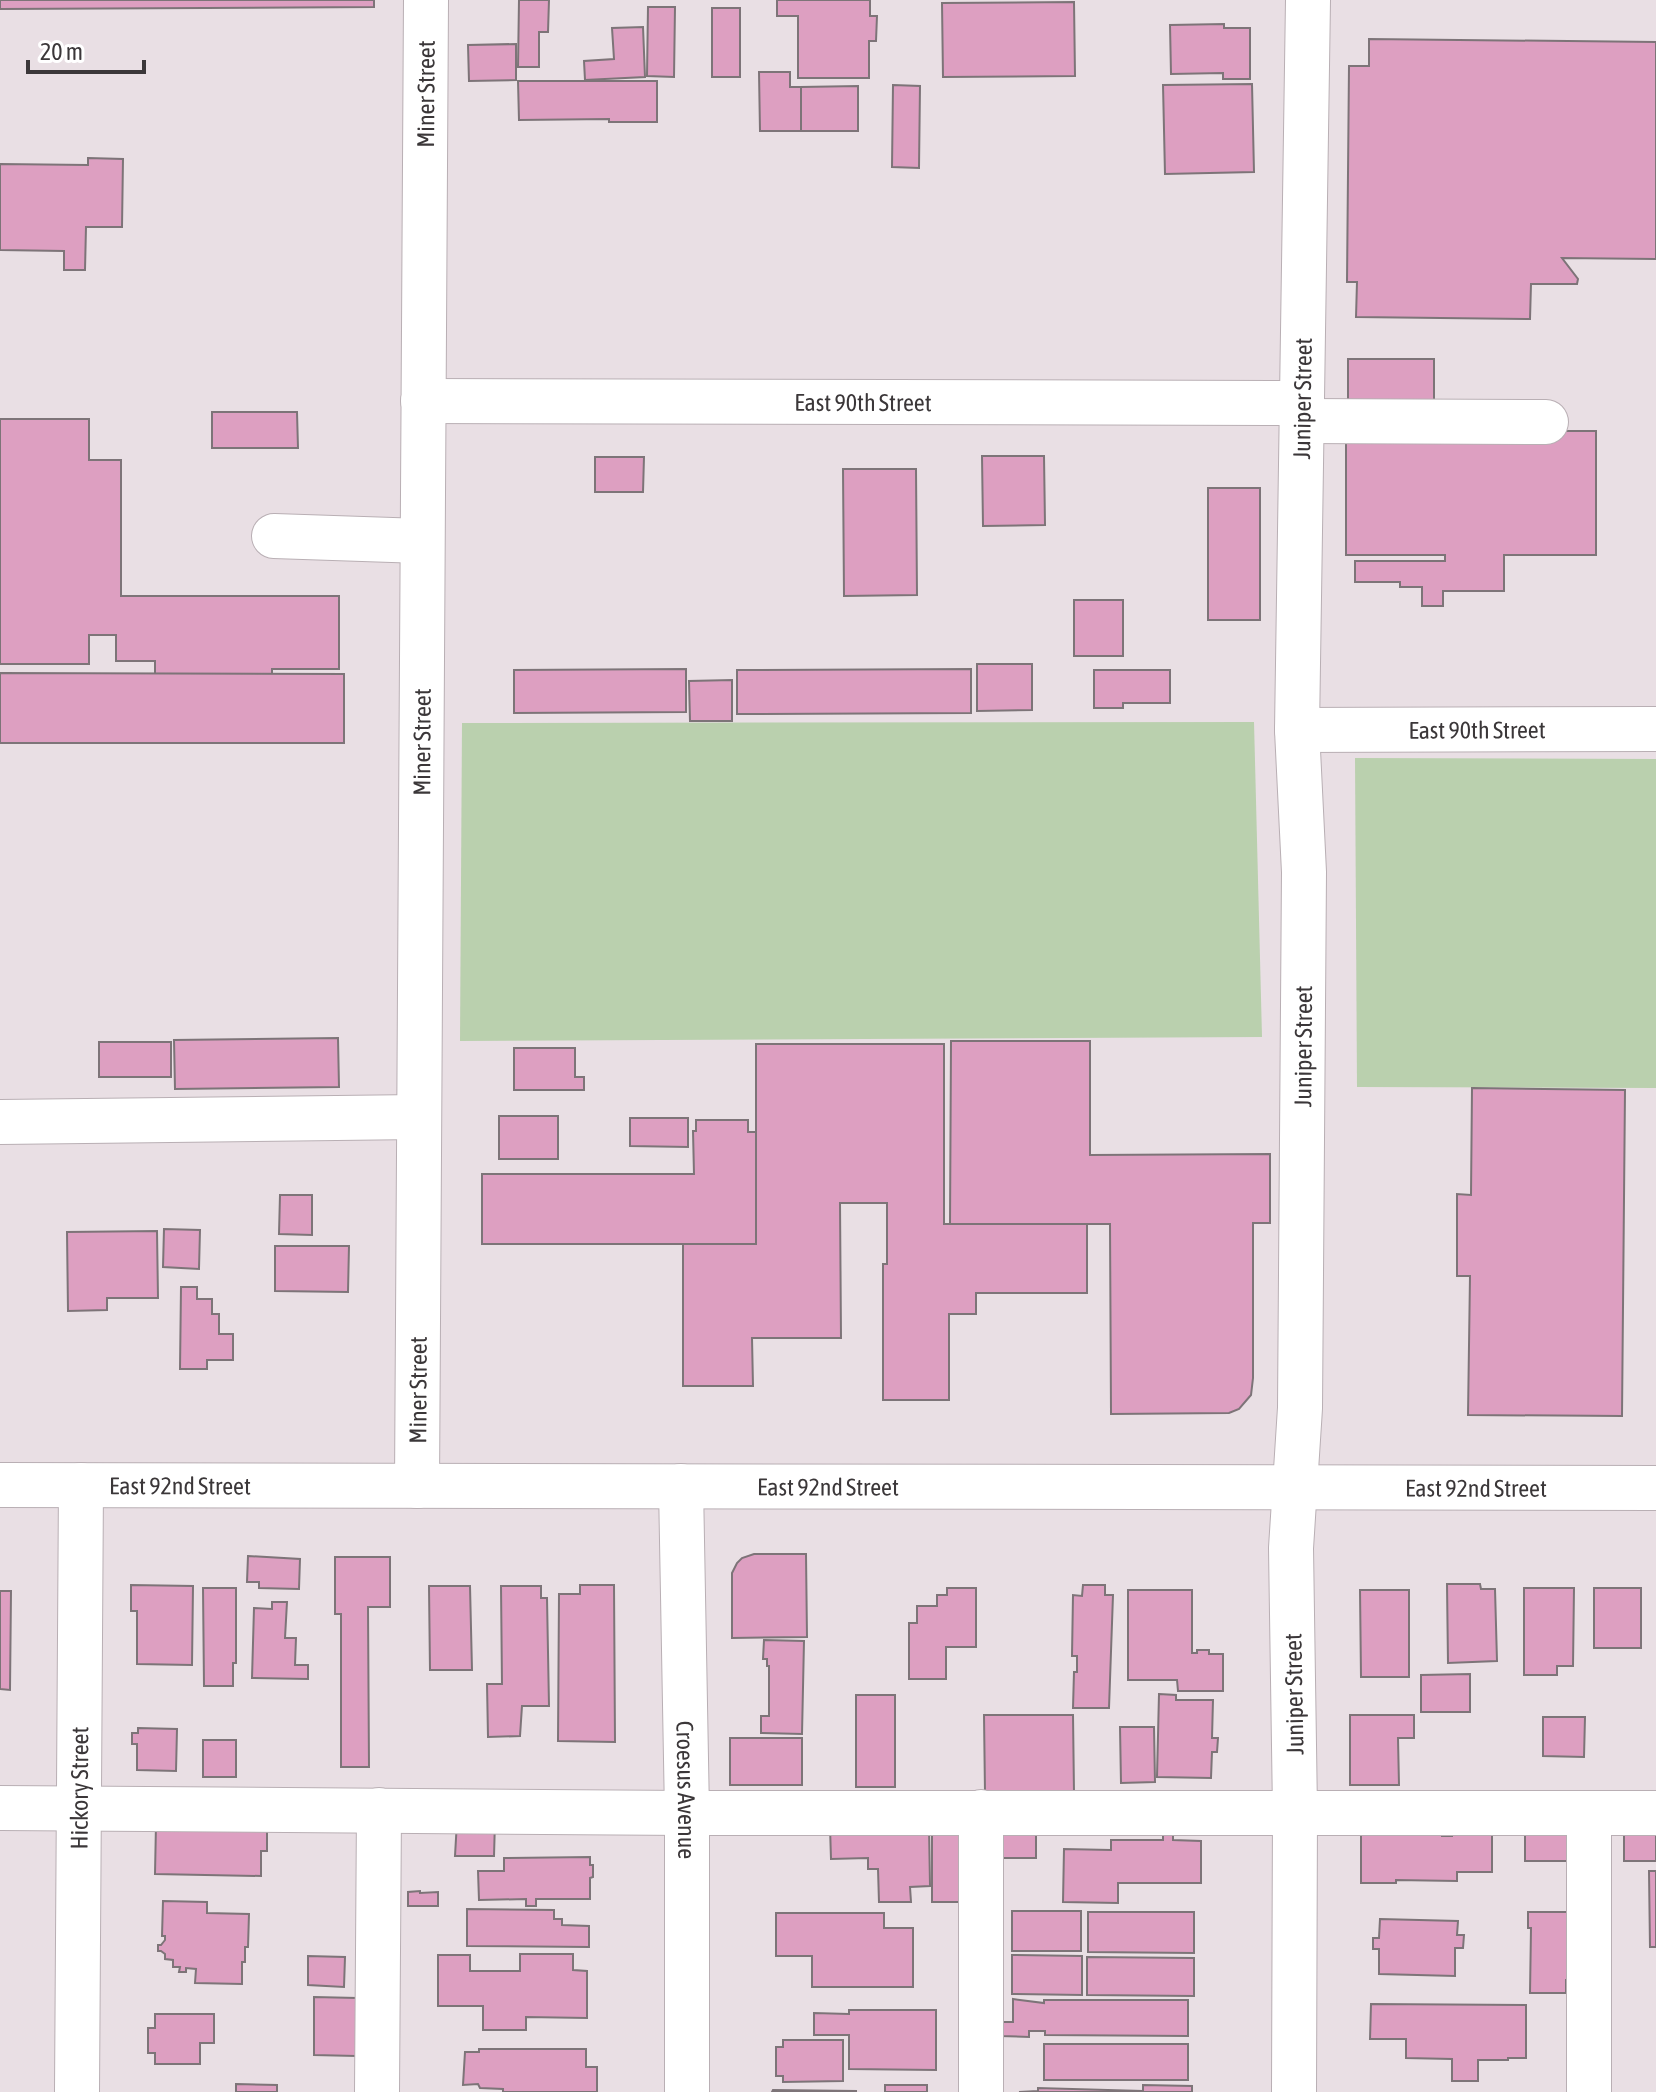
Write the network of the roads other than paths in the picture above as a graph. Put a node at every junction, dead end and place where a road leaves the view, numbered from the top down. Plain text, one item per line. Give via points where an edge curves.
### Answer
1 (426, 0) edge
2 (1308, 0) edge
3 (423, 401) junction
4 (1302, 412) junction
5 (1546, 422) dead end
6 (274, 536) dead end
7 (422, 541) junction
8 (1656, 729) edge
9 (1297, 730) junction
10 (419, 1117) junction
11 (0, 1122) edge
12 (0, 1485) edge
13 (81, 1485) junction
14 (417, 1486) junction
15 (681, 1486) junction
16 (1294, 1487) junction
17 (1656, 1488) edge
18 (0, 1808) edge
19 (79, 1808) junction
20 (379, 1810) junction
21 (1295, 1811) junction
22 (981, 1812) junction
23 (687, 1813) junction
24 (1589, 1813) junction
25 (1656, 1813) edge
26 (77, 2092) edge
27 (377, 2092) edge
28 (687, 2092) edge
29 (981, 2092) edge
30 (1294, 2092) edge
31 (1589, 2092) edge

1 - 3 street, Miner Street
2 - 4 street, Juniper Street
3 - 4 street, East 90th Street
3 - 7 street, Miner Street
4 - 5 street, East 90th Street
4 - 9 street, Juniper Street
6 - 7 street
7 - 10 street, Miner Street
8 - 9 street, East 90th Street
9 - 16 street, Juniper Street via 1304,872 1300,1408
10 - 11 street
10 - 14 street, Miner Street
12 - 13 street, East 92nd Street
13 - 14 street, East 92nd Street
13 - 19 street, Hickory Street
14 - 15 street, East 92nd Street
15 - 16 street, East 92nd Street
15 - 23 street, Croesus Avenue
16 - 17 street, East 92nd Street
16 - 21 street, Juniper Street
18 - 19 street
19 - 20 street
19 - 26 street, Hickory Street
20 - 23 street
20 - 27 street
21 - 22 street
21 - 24 street
21 - 30 street, Juniper Street
22 - 23 street
22 - 29 street
23 - 28 street, Croesus Avenue
24 - 25 street
24 - 31 street

